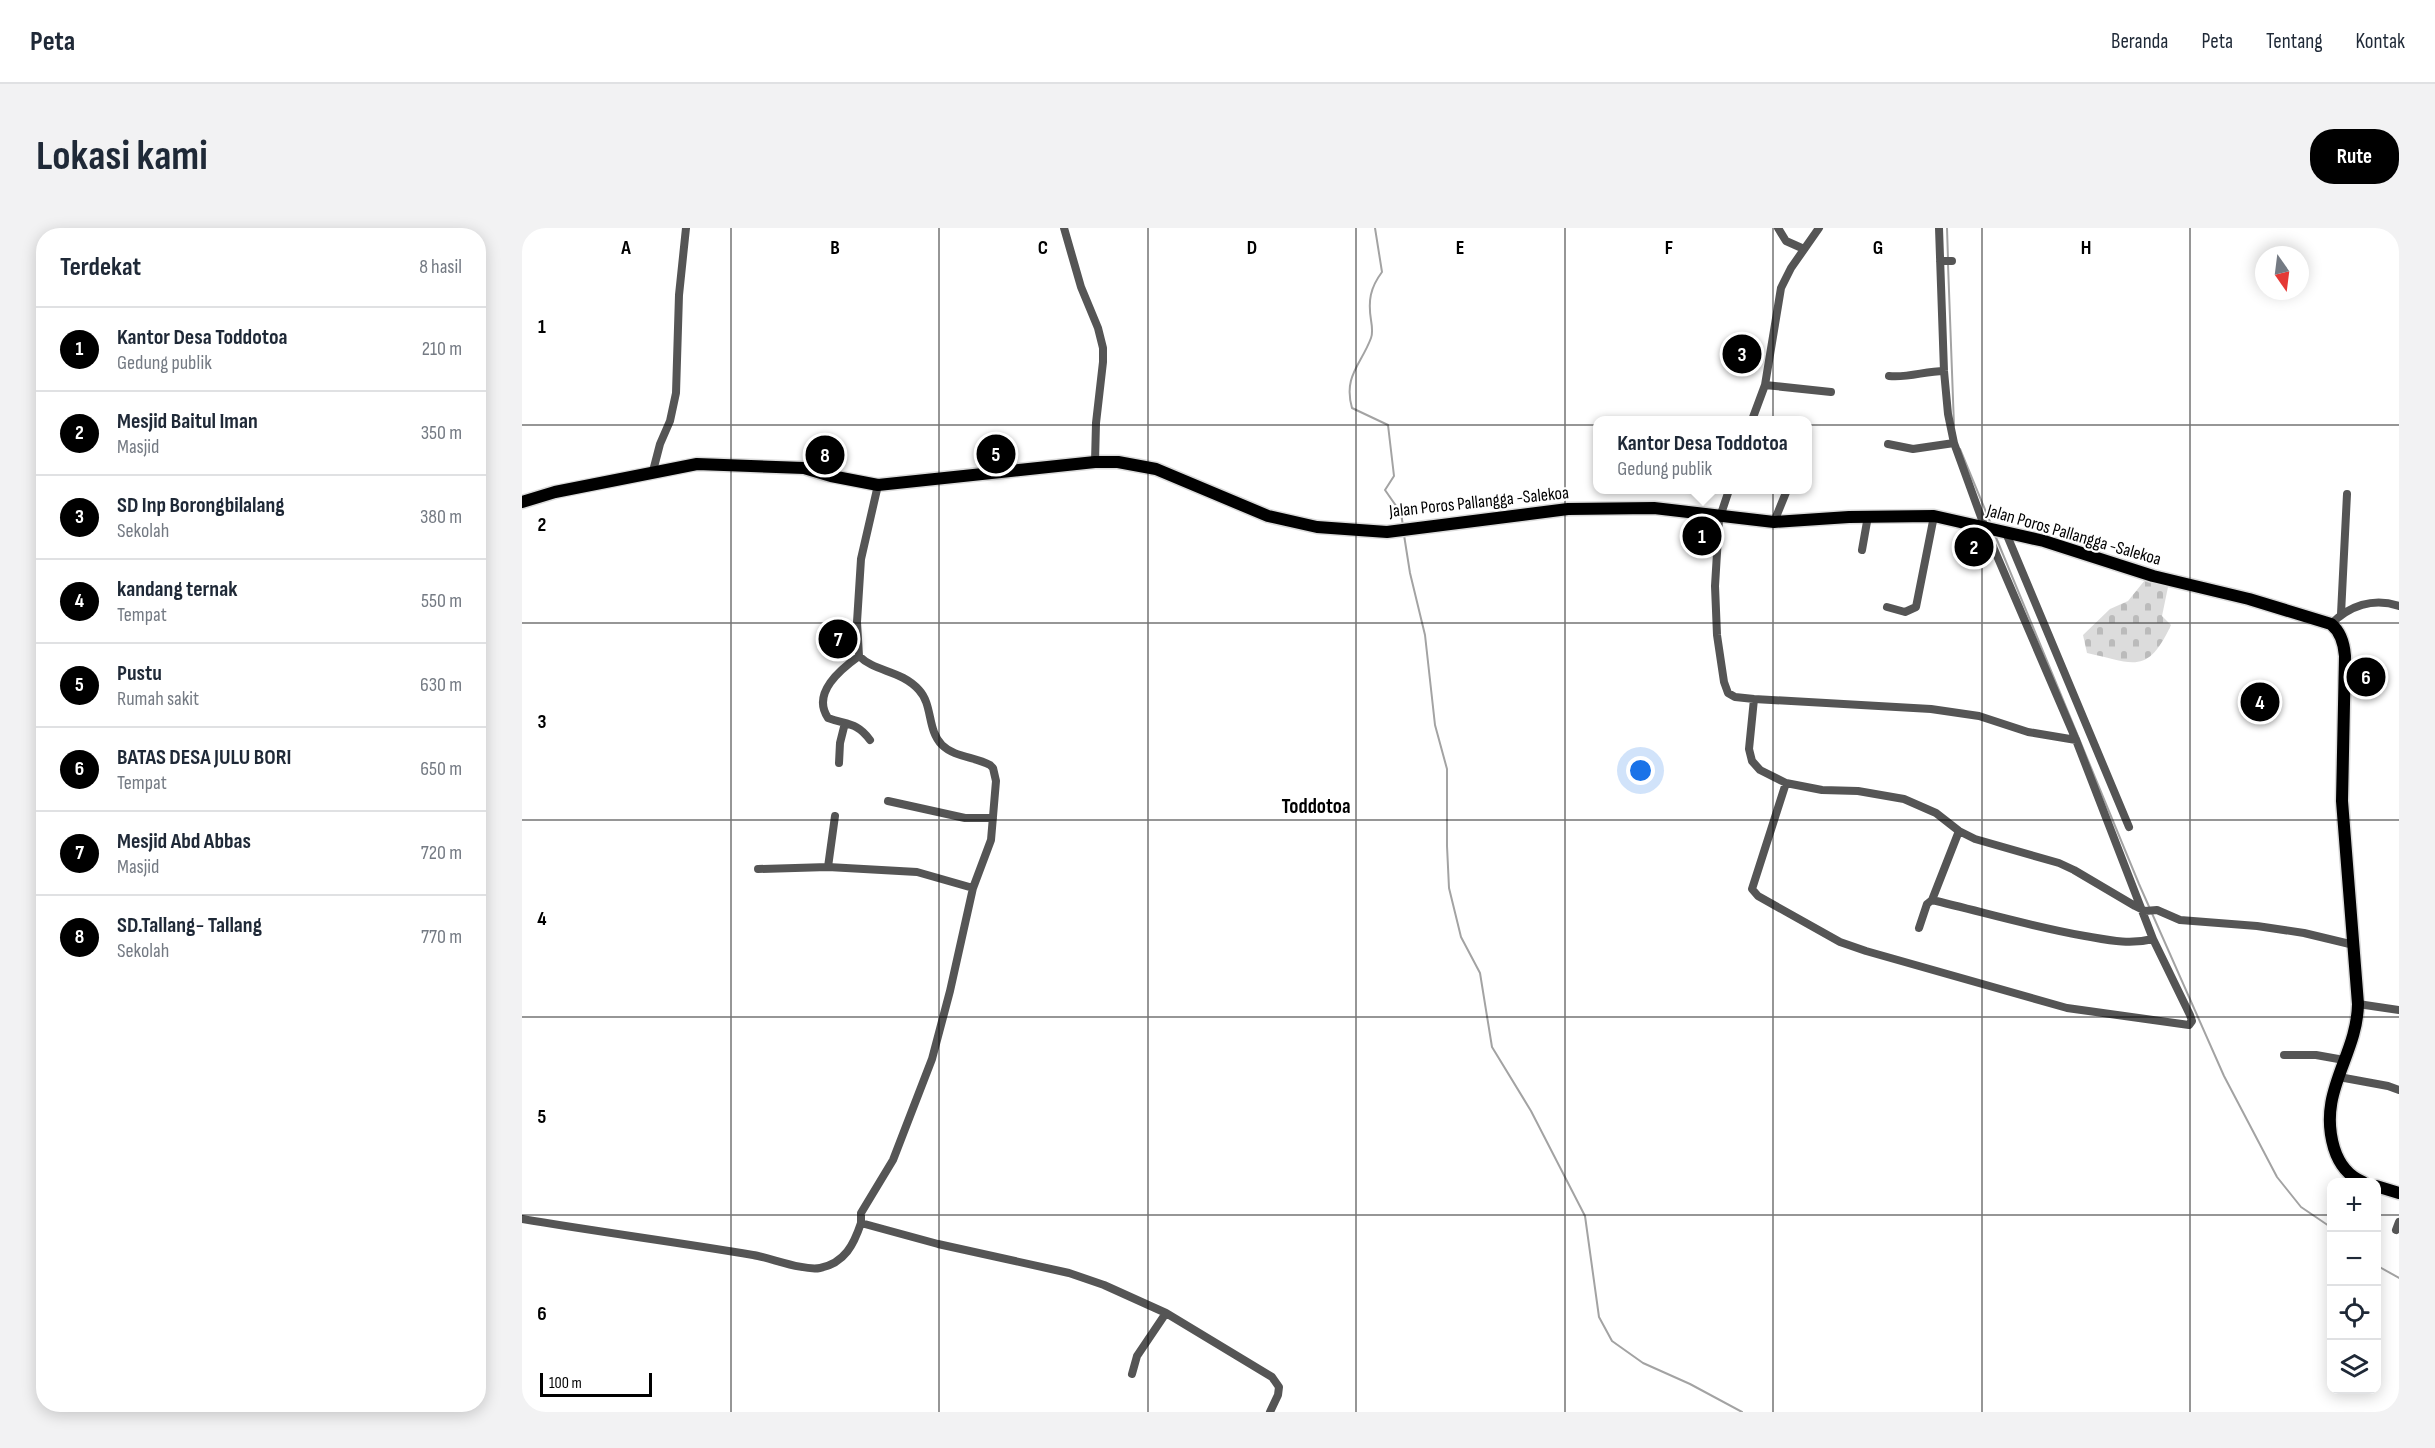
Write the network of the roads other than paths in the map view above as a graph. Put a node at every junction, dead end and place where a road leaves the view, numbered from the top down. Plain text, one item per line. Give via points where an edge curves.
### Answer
1 (686, 228) edge
2 (1064, 228) edge
3 (1778, 228) edge
4 (1819, 228) edge
5 (1939, 228) edge
6 (1804, 249) junction
7 (1944, 371) junction
8 (1889, 376) dead end
9 (1766, 385) junction
10 (1831, 392) dead end
11 (1754, 416) edge
12 (1954, 443) junction
13 (1888, 444) dead end
14 (1095, 462) junction
15 (653, 471) junction
16 (878, 485) junction
17 (1727, 494) edge
18 (1785, 494) edge
19 (2347, 494) dead end
20 (522, 502) edge
21 (1720, 516) junction
22 (1868, 516) junction
23 (1934, 516) junction
24 (1774, 522) junction
25 (1995, 530) junction
26 (1862, 550) dead end
27 (2399, 606) edge
28 (1887, 607) dead end
29 (2341, 614) junction
30 (2331, 624) junction
31 (859, 656) junction
32 (1754, 699) junction
33 (845, 723) junction
34 (870, 740) dead end
35 (2076, 740) junction
36 (839, 763) dead end
37 (1786, 783) junction
38 (888, 801) dead end
39 (835, 816) dead end
40 (993, 818) junction
41 (2129, 827) dead end
42 (1959, 831) junction
43 (828, 867) junction
44 (758, 869) dead end
45 (973, 888) junction
46 (1932, 900) junction
47 (2148, 910) junction
48 (1919, 928) dead end
49 (2153, 939) junction
50 (2354, 945) junction
51 (2358, 1004) junction
52 (2399, 1011) edge
53 (2284, 1055) dead end
54 (2344, 1060) junction
55 (2338, 1077) junction
56 (2399, 1090) edge
57 (2357, 1178) edge
58 (2381, 1188) edge
59 (2399, 1193) edge
60 (522, 1219) edge
61 (861, 1223) junction
62 (1166, 1313) junction
63 (1132, 1374) dead end
64 (1270, 1412) edge

1 - 15 street via 676,393
2 - 14 street via 1102,348
3 - 6 street via 1786,241
4 - 6 street
5 - 7 street via 1946,261
6 - 9 street via 1779,293
7 - 8 street via 1922,372 1907,378
7 - 12 street
9 - 10 street
9 - 11 street
12 - 13 street via 1913,449
12 - 25 street
14 - 16 main road, Jalan Poros Pallangga -Salekoa
14 - 21 main road, Jalan Poros Pallangga -Salekoa via 1156,470 1268,516 1317,527 1403,530 1568,509 1654,508
15 - 16 main road, Jalan Poros Pallangga -Salekoa via 698,464 804,468
15 - 20 main road, Jalan Poros Pallangga -Salekoa
16 - 31 street via 861,559
17 - 21 street
18 - 24 street
19 - 29 street
21 - 24 main road, Jalan Poros Pallangga -Salekoa
21 - 32 street via 1716,615 1724,682 1731,695
22 - 23 main road, Jalan Poros Pallangga -Salekoa
22 - 24 main road, Jalan Poros Pallangga -Salekoa
22 - 26 street
23 - 25 main road, Jalan Poros Pallangga -Salekoa
23 - 28 street via 1916,608 1905,612
25 - 30 main road, Jalan Poros Pallangga -Salekoa
25 - 35 street
25 - 41 street
27 - 29 street via 2378,602
29 - 30 street
30 - 50 main road via 2339,632 2345,656 2342,801
31 - 33 street via 832,676 825,693 826,716
31 - 40 street via 903,677 921,691 941,745 993,768
32 - 35 street via 1931,709 1979,716 2028,732
32 - 37 street via 1750,756 1760,770
33 - 34 street via 862,729
33 - 36 street
35 - 47 street
37 - 42 street via 1904,800 1936,813
37 - 49 street via 1752,889 1840,942 2067,1008 2189,1025 2190,1015
38 - 40 street via 965,818
39 - 43 street
40 - 45 street via 991,840
42 - 46 street
42 - 47 street via 2060,864
43 - 44 street
43 - 45 street via 918,872
45 - 61 street via 932,1059 893,1160 861,1214
46 - 48 street
46 - 49 street via 2058,932 2128,943
47 - 49 street
47 - 50 street via 2180,921 2257,926
50 - 51 main road
51 - 52 street
51 - 54 main road
53 - 54 street
54 - 55 main road
55 - 56 street
55 - 57 main road via 2329,1106 2331,1137 2346,1171
58 - 59 main road
60 - 61 street via 815,1268 831,1264 847,1253
61 - 62 street via 1069,1273
62 - 63 street via 1137,1356
62 - 64 street via 1272,1377 1279,1387

